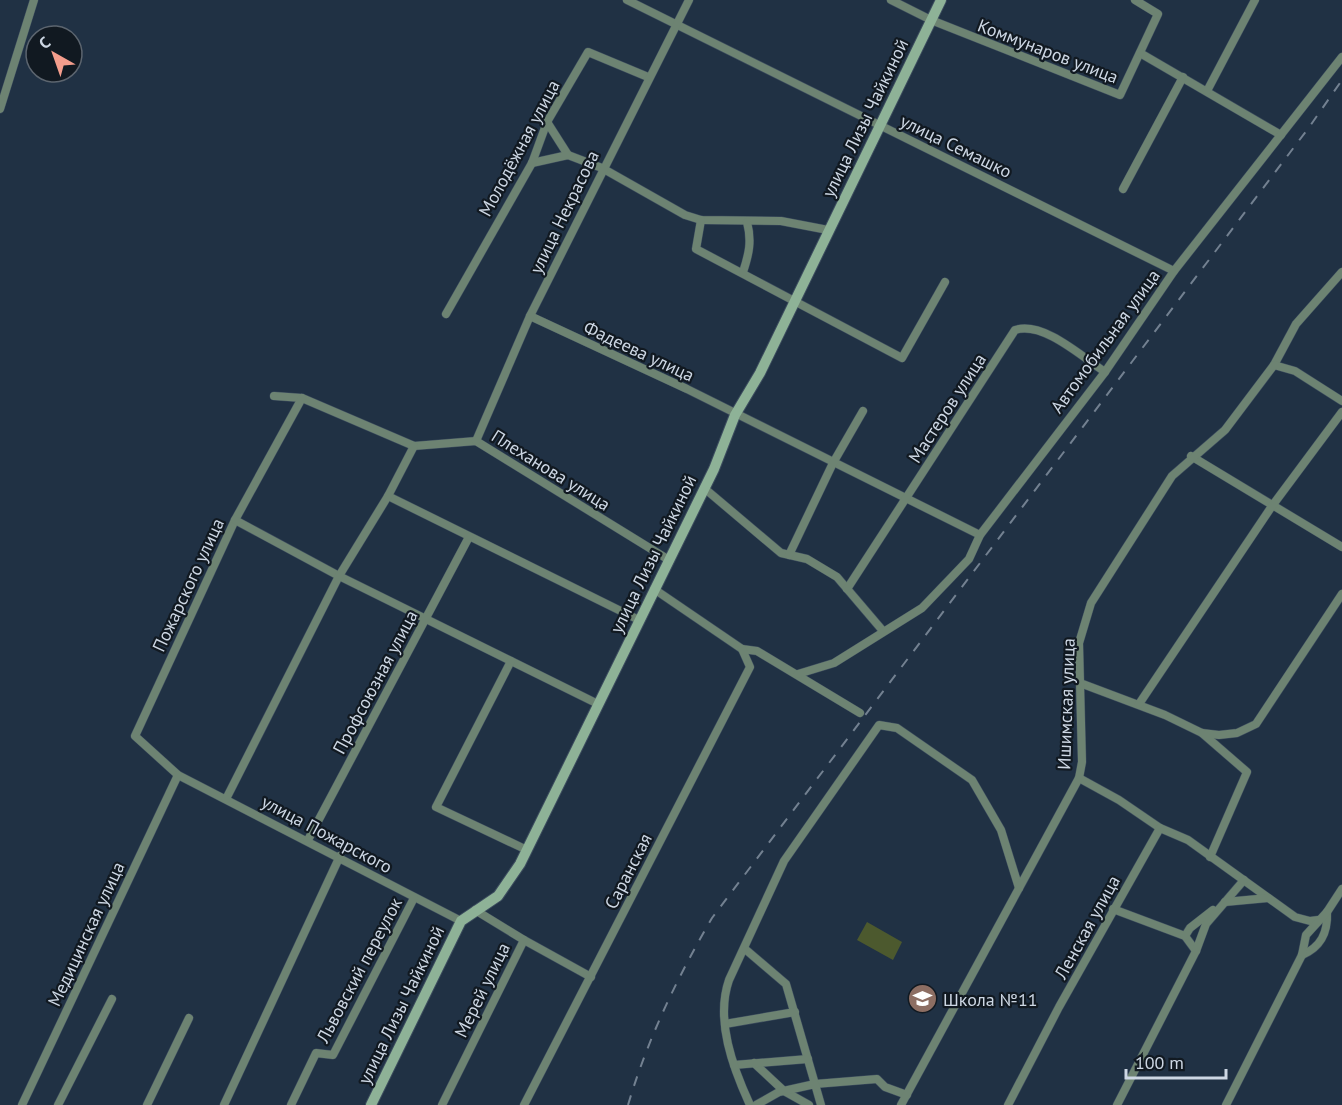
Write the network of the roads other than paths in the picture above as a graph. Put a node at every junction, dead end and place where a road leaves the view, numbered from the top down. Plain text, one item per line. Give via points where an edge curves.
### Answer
1 (34, 0) edge
2 (627, 0) edge
3 (689, 0) edge
4 (891, 0) edge
5 (941, 0) edge
6 (1135, 0) edge
7 (1255, 0) edge
8 (931, 21) junction
9 (676, 25) junction
10 (1140, 53) junction
11 (1342, 57) edge
12 (648, 77) junction
13 (1183, 77) junction
14 (1207, 91) junction
15 (0, 109) edge
16 (548, 122) junction
17 (880, 125) junction
18 (1281, 135) junction
19 (568, 155) junction
20 (532, 163) junction
21 (602, 168) junction
22 (1123, 189) dead end
23 (701, 220) junction
24 (747, 222) junction
25 (828, 230) junction
26 (1174, 271) junction
27 (743, 272) junction
28 (1342, 272) edge
29 (945, 282) dead end
30 (795, 303) junction
31 (446, 314) dead end
32 (530, 316) junction
33 (1274, 365) junction
34 (1105, 372) junction
35 (274, 396) dead end
36 (302, 398) junction
37 (1342, 401) edge
38 (863, 411) dead end
39 (1342, 412) edge
40 (735, 415) junction
41 (476, 441) junction
42 (414, 446) junction
43 (1191, 456) junction
44 (833, 463) junction
45 (704, 488) junction
46 (388, 496) junction
47 (907, 497) junction
48 (1272, 507) junction
49 (235, 520) junction
50 (980, 535) junction
51 (469, 537) junction
52 (1342, 548) edge
53 (789, 555) junction
54 (669, 560) junction
55 (339, 576) junction
56 (847, 588) junction
57 (654, 590) junction
58 (1342, 594) edge
59 (426, 618) junction
60 (639, 620) junction
61 (883, 631) junction
62 (742, 649) junction
63 (511, 661) junction
64 (798, 674) junction
65 (1080, 683) junction
66 (598, 704) junction
67 (1139, 704) junction
68 (860, 713) dead end
69 (1202, 733) junction
70 (178, 775) junction
71 (1079, 778) junction
72 (226, 799) junction
73 (1160, 828) junction
74 (308, 840) junction
75 (527, 850) junction
76 (340, 856) junction
77 (1210, 857) junction
78 (1244, 880) junction
79 (1019, 888) junction
80 (1342, 889) edge
81 (414, 898) junction
82 (1268, 898) junction
83 (1226, 902) junction
84 (1113, 909) junction
85 (475, 910) junction
86 (1327, 912) junction
87 (1318, 920) junction
88 (461, 921) junction
89 (1185, 936) junction
90 (524, 940) junction
91 (745, 949) junction
92 (1196, 951) junction
93 (1302, 955) junction
94 (591, 976) junction
95 (112, 999) dead end
96 (795, 1012) junction
97 (189, 1018) dead end
98 (725, 1024) junction
99 (808, 1059) junction
100 (754, 1063) junction
101 (734, 1065) junction
102 (815, 1084) junction
103 (784, 1091) junction
104 (907, 1095) junction
105 (22, 1105) edge
106 (58, 1105) edge
107 (147, 1105) edge
108 (225, 1105) edge
109 (291, 1105) edge
110 (371, 1105) edge
111 (442, 1105) edge
112 (524, 1105) edge
113 (750, 1105) edge
114 (756, 1105) edge
115 (809, 1105) edge
116 (821, 1105) edge
117 (901, 1105) edge
118 (1008, 1105) edge
119 (1117, 1105) edge
120 (1226, 1105) edge

1 - 15 street
2 - 9 street, улица Семашко
3 - 9 street, улица Некрасова
4 - 8 street, Коммунаров улица
5 - 8 street, улица Лизы Чайкиной
6 - 10 street, Коммунаров улица via 1158,14
7 - 14 street
8 - 10 street, Коммунаров улица via 1120,95
8 - 17 street, улица Лизы Чайкиной
9 - 12 street, улица Некрасова
9 - 17 street, улица Семашко
10 - 13 street
11 - 18 street, Автомобильная улица
12 - 16 street, Молодёжная улица via 588,52
12 - 21 street, улица Некрасова
13 - 14 street
13 - 22 street
14 - 18 street
16 - 19 street
16 - 20 street, Молодёжная улица
17 - 25 street, улица Лизы Чайкиной
17 - 26 street, улица Семашко
18 - 26 street, Автомобильная улица
19 - 20 street
19 - 21 street
20 - 31 street, Молодёжная улица
21 - 23 street via 685,215
21 - 32 street, улица Некрасова
23 - 24 street
23 - 27 street via 696,249
24 - 25 street via 781,221
24 - 27 street via 750,250
25 - 30 street, улица Лизы Чайкиной
26 - 34 street, Автомобильная улица
27 - 30 street
28 - 33 street, Ишимская улица via 1296,324
29 - 30 street via 902,358
30 - 40 street, улица Лизы Чайкиной
32 - 40 street, Фадеева улица
32 - 41 street, улица Некрасова
33 - 37 street via 1295,371
33 - 43 street, Ишимская улица via 1225,430
34 - 47 street, Мастеров улица via 1041,329 1025,326 1015,330
34 - 50 street, Автомобильная улица
35 - 36 street, Плеханова улица
36 - 42 street, Плеханова улица
36 - 49 street, Пожарского улица
38 - 44 street
39 - 48 street
40 - 44 street, Фадеева улица
40 - 45 street, улица Лизы Чайкиной
41 - 42 street, Плеханова улица
41 - 54 street, Плеханова улица
42 - 46 street
43 - 48 street
43 - 65 street, Ишимская улица via 1155,499 1091,603 1079,643
44 - 47 street, Фадеева улица
44 - 53 street
45 - 53 street via 781,553
45 - 54 street, улица Лизы Чайкиной
46 - 51 street
46 - 55 street
47 - 50 street, Фадеева улица
47 - 56 street, Мастеров улица
48 - 52 street
48 - 67 street
49 - 55 street
49 - 70 street, Пожарского улица via 135,736
50 - 61 street, Автомобильная улица via 969,559 922,608
51 - 59 street, Профсоюзная улица
51 - 60 street
53 - 56 street via 807,559 837,577
54 - 57 street, улица Лизы Чайкиной
55 - 59 street
55 - 72 street
56 - 61 street
57 - 60 street, улица Лизы Чайкиной
57 - 62 street
58 - 69 street via 1256,724 1237,733
59 - 63 street
59 - 74 street, Профсоюзная улица
60 - 66 street, улица Лизы Чайкиной
61 - 64 street, Автомобильная улица via 834,663
62 - 64 street via 757,651
62 - 94 street, Саранская via 750,667
63 - 66 street
63 - 75 street via 436,807
64 - 68 street
65 - 67 street
65 - 71 street, Ишимская улица
66 - 75 street, улица Лизы Чайкиной
67 - 69 street
69 - 77 street via 1247,772
70 - 72 street, улица Пожарского
70 - 105 street, Медицинская улица
71 - 73 street
71 - 79 street, Ишимская улица
72 - 74 street, улица Пожарского
73 - 77 street via 1188,840
73 - 84 street, Ленская улица
74 - 76 street, улица Пожарского
75 - 85 street, улица Лизы Чайкиной via 498,896
76 - 81 street, улица Пожарского
76 - 108 street
77 - 78 street
78 - 82 street
78 - 83 street
79 - 91 street via 1001,830 972,780 897,728 879,725 784,861
79 - 104 street, Ишимская улица
80 - 86 street
81 - 88 street, улица Пожарского
81 - 109 street, Львовский переулок via 333,1056 316,1053
82 - 83 street
82 - 87 street via 1302,920
83 - 89 street
83 - 92 street via 1206,924
84 - 89 street
84 - 118 street, Ленская улица
85 - 88 street, улица Лизы Чайкиной
85 - 90 street, Мерей улица
86 - 87 street
86 - 93 street via 1323,939 1314,950
87 - 93 street via 1306,935
88 - 110 street, улица Лизы Чайкиной
89 - 92 street
90 - 94 street
90 - 111 street, Мерей улица
91 - 96 street via 783,980
91 - 98 street via 724,993
92 - 119 street
93 - 120 street
94 - 112 street, Саранская
95 - 106 street
96 - 98 street
96 - 99 street
97 - 107 street
98 - 101 street
99 - 100 street
99 - 102 street
100 - 101 street
100 - 103 street
101 - 113 street
102 - 103 street
102 - 104 street via 877,1079 885,1087
102 - 116 street
103 - 114 street
103 - 115 street
104 - 117 street, Ишимская улица

